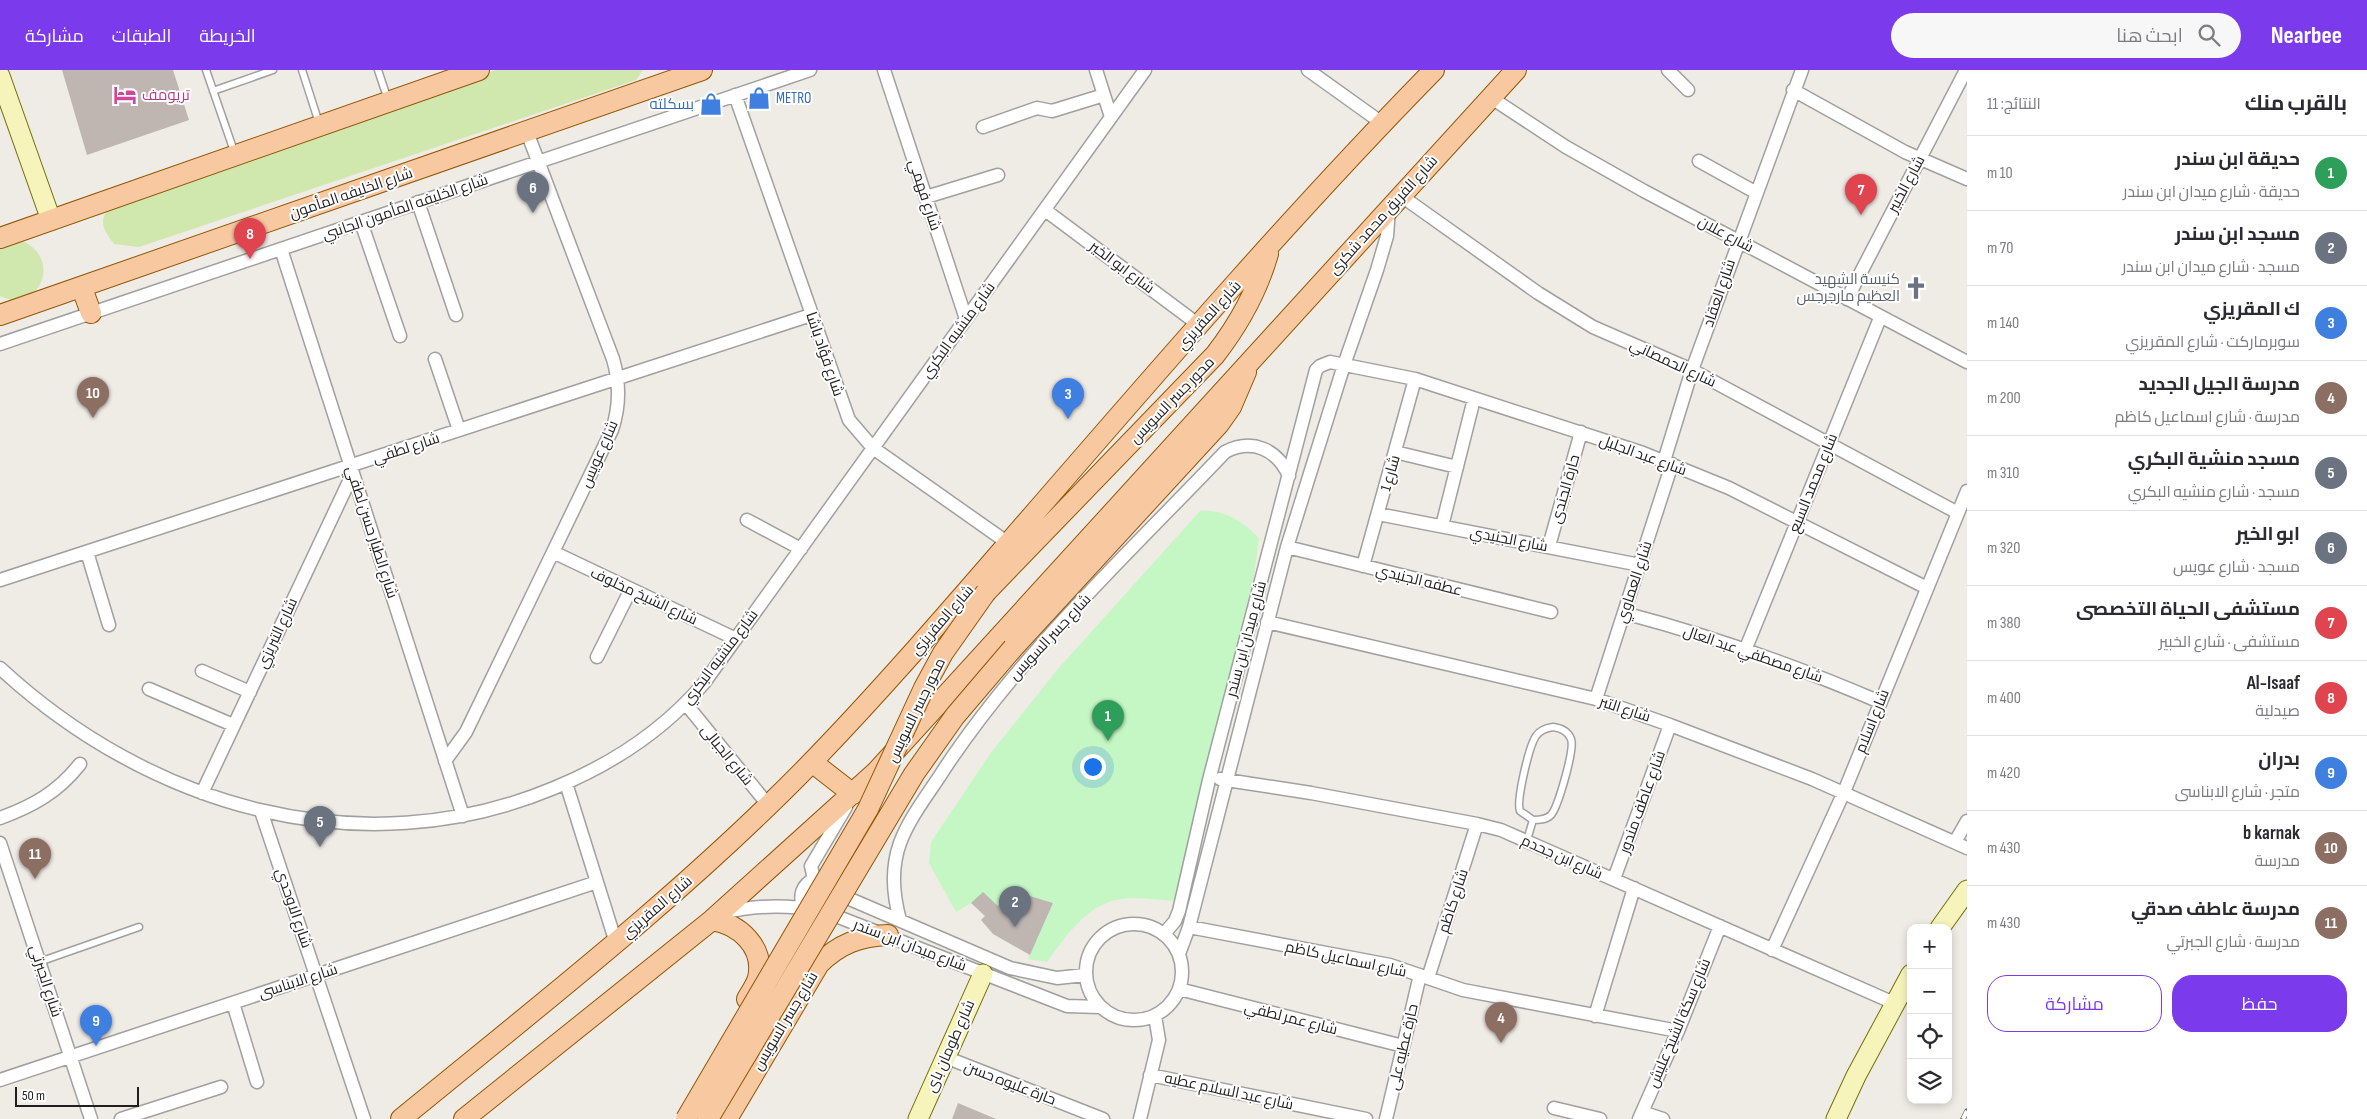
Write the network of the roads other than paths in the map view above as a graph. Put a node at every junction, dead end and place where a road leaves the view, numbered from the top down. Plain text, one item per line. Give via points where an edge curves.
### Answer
1 (206, 70) edge
2 (273, 70) edge
3 (302, 70) edge
4 (378, 70) edge
5 (479, 70) edge
6 (810, 70) edge
7 (884, 70) edge
8 (1096, 70) edge
9 (1145, 70) edge
10 (1308, 70) edge
11 (1434, 70) edge
12 (1516, 70) edge
13 (1668, 70) edge
14 (1802, 70) edge
15 (1966, 70) edge
16 (695, 71) edge
17 (252, 73) edge
18 (0, 76) edge
19 (1688, 90) dead end
20 (1793, 90) junction
21 (213, 91) junction
22 (735, 95) junction
23 (1104, 95) junction
24 (1490, 97) junction
25 (388, 101) junction
26 (1111, 117) junction
27 (1382, 123) junction
28 (320, 125) junction
29 (983, 127) dead end
30 (527, 132) junction
31 (235, 155) junction
32 (1920, 159) junction
33 (1698, 161) dead end
34 (539, 162) junction
35 (998, 176) dead end
36 (1967, 179) edge
37 (1755, 192) junction
38 (926, 197) junction
39 (1395, 201) junction
40 (418, 202) junction
41 (1044, 210) junction
42 (51, 220) junction
43 (361, 222) junction
44 (0, 238) edge
45 (1738, 240) junction
46 (1270, 247) junction
47 (281, 249) junction
48 (82, 288) junction
49 (1847, 298) junction
50 (91, 313) junction
51 (0, 315) edge
52 (456, 315) dead end
53 (811, 315) junction
54 (1880, 318) junction
55 (966, 319) junction
56 (1199, 325) junction
57 (400, 336) dead end
58 (0, 344) edge
59 (435, 359) dead end
60 (1250, 361) junction
61 (1967, 362) edge
62 (1344, 365) junction
63 (1692, 370) junction
64 (618, 378) junction
65 (1415, 379) junction
66 (1474, 399) junction
67 (459, 430) junction
68 (1581, 432) junction
69 (1829, 444) junction
70 (874, 448) junction
71 (1395, 452) junction
72 (1668, 463) junction
73 (1457, 467) junction
74 (352, 470) junction
75 (1289, 476) junction
76 (1967, 491) edge
77 (1958, 513) junction
78 (1378, 514) junction
79 (747, 520) dead end
80 (1797, 523) junction
81 (1442, 526) junction
82 (1008, 543) junction
83 (1549, 546) junction
84 (1287, 547) junction
85 (801, 549) junction
86 (87, 552) junction
87 (553, 552) junction
88 (1640, 565) junction
89 (1364, 566) junction
90 (0, 580) edge
91 (1927, 588) junction
92 (632, 590) junction
93 (1551, 612) dead end
94 (1624, 613) junction
95 (1266, 622) junction
96 (109, 625) dead end
97 (736, 639) junction
98 (1746, 648) junction
99 (597, 657) dead end
100 (0, 668) edge
101 (202, 671) dead end
102 (149, 689) dead end
103 (250, 692) junction
104 (1596, 699) junction
105 (1880, 702) junction
106 (686, 704) junction
107 (234, 725) junction
108 (1670, 725) junction
109 (445, 761) junction
110 (812, 762) junction
111 (80, 764) dead end
112 (1210, 777) junction
113 (1226, 780) junction
114 (566, 783) junction
115 (1844, 792) junction
116 (202, 793) junction
117 (853, 794) junction
118 (769, 806) junction
119 (261, 811) junction
120 (463, 816) junction
121 (0, 818) edge
122 (1533, 820) junction
123 (1967, 822) edge
124 (1477, 824) junction
125 (1527, 840) junction
126 (1955, 842) junction
127 (0, 843) edge
128 (1967, 848) edge
129 (814, 879) junction
130 (1614, 880) junction
131 (597, 882) junction
132 (1634, 888) junction
133 (1967, 890) edge
134 (803, 907) junction
135 (714, 917) junction
136 (1943, 924) edge
137 (1720, 926) junction
138 (138, 927) dead end
139 (1189, 927) junction
140 (894, 928) junction
141 (1164, 934) junction
142 (616, 943) junction
143 (1772, 950) junction
144 (1179, 954) junction
145 (39, 962) junction
146 (983, 974) junction
147 (317, 975) junction
148 (1085, 975) junction
149 (759, 976) junction
150 (1424, 976) junction
151 (808, 981) junction
152 (1907, 981) edge
153 (1179, 989) junction
154 (233, 1002) junction
155 (1894, 1003) junction
156 (1100, 1007) junction
157 (1155, 1016) junction
158 (1595, 1016) junction
159 (1678, 1031) junction
160 (1403, 1046) junction
161 (70, 1056) junction
162 (945, 1057) junction
163 (1150, 1075) junction
164 (0, 1080) edge
165 (257, 1082) dead end
166 (221, 1087) dead end
167 (1554, 1108) dead end
168 (1640, 1115) edge
169 (91, 1119) edge
170 (121, 1119) edge
171 (364, 1119) edge
172 (400, 1119) edge
173 (464, 1119) edge
174 (676, 1119) edge
175 (686, 1119) edge
176 (708, 1119) edge
177 (727, 1119) edge
178 (918, 1119) edge
179 (1103, 1119) edge
180 (1140, 1119) edge
181 (1366, 1119) edge
182 (1386, 1119) edge
183 (1600, 1119) edge
184 (1663, 1119) edge
185 (1836, 1119) edge

1 - 21 lane
2 - 17 lane
3 - 28 lane
4 - 25 lane
5 - 25 main road
6 - 22 street, شارع الخليفه المأمون الجانبي
7 - 38 street, شارع فهمي
8 - 23 street
9 - 26 street, شارع منشيه البكري
10 - 27 street
11 - 27 main road, شارع المقريزي
12 - 24 main road, شارع الفريق محمد شكرى
13 - 19 street
14 - 20 street, شارع العقاد
15 - 32 street, شارع الخبير
16 - 30 main road, شارع الخليفه المأمون
17 - 21 lane
18 - 42 street
20 - 32 street
20 - 37 street, شارع العقاد
21 - 31 lane
22 - 34 street, شارع الخليفه المأمون الجانبي
22 - 53 street, شارع فؤاد باشا
23 - 26 street
23 - 29 street via 1052,112 1037,108
24 - 39 main road, شارع الفريق محمد شكرى
24 - 45 street, شارع علان via 1566,147
25 - 28 main road
26 - 41 street, شارع منشيه البكري
27 - 46 main road, شارع المقريزي
28 - 31 main road
30 - 34 street, شارع عويس
30 - 48 main road, شارع الخليفه المأمون
31 - 42 main road
32 - 36 street
32 - 49 street, شارع الخبير
33 - 37 street
34 - 40 street, شارع الخليفه المأمون الجانبي
34 - 64 street, شارع عويس
35 - 38 street
37 - 45 street, شارع العقاد
38 - 55 street, شارع فهمي
39 - 60 main road, شارع الفريق محمد شكرى
39 - 62 street, شارع ميدان ابن سندر via 1382,253
39 - 63 street, شارع الحمصاني via 1593,326
40 - 43 street, شارع الخليفه المأمون الجانبي
40 - 52 street
41 - 55 street, شارع منشيه البكري
41 - 56 street, شارع ابو الخير
42 - 44 main road
43 - 47 street, شارع الخليفه المأمون الجانبي
43 - 57 street
45 - 49 street, شارع علان
45 - 63 street, شارع العقاد
46 - 56 main road, شارع المقريزي
46 - 175 main road, محور جسر السويس, bridge via 1244,313 1216,354 986,592 943,654 868,809
47 - 50 street, شارع الخليفه المأمون الجانبي
47 - 74 street, شارع الطيار حسن لطفي
48 - 50 main road
48 - 51 main road, شارع الخليفه المأمون
49 - 54 street, شارع علان
50 - 58 street, شارع الخليفه المأمون الجانبي
53 - 64 street, شارع لطفي
53 - 70 street, شارع فؤاد باشا via 847,415 856,430
54 - 61 street, شارع علان
54 - 69 street, شارع محمد السبع
55 - 70 street, شارع منشيه البكري
56 - 82 main road, شارع المقريزي
59 - 67 street
60 - 117 main road via 922,723
60 - 176 main road, محور جسر السويس, bridge via 1240,389 1219,424 1013,648 955,716 914,774
62 - 65 street, شارع عبد الجليل
62 - 75 street, شارع ميدان ابن سندر via 1330,362 1316,370
62 - 84 street, شارع ميدان ابن سندر
63 - 69 street, شارع الحمصاني
63 - 72 street, شارع العقاد
64 - 67 street, شارع لطفي
64 - 87 street, شارع عويس via 618,410 612,430
65 - 66 street, شارع عبد الجليل
65 - 71 street, شارع 1
66 - 68 street, شارع عبد الجليل
66 - 73 street
67 - 74 street, شارع لطفي
68 - 72 street, شارع عبد الجليل
68 - 83 street, حارة الجندى
69 - 77 street, شارع الحمصاني
69 - 80 street, شارع محمد السبع
70 - 82 street, شارع فؤاد باشا
70 - 85 street, شارع منشيه البكري
71 - 73 street
71 - 78 street, شارع 1
72 - 80 street, شارع عبد الجليل via 1729,488
72 - 88 street, شارع العماوي
73 - 81 street
74 - 86 street, شارع لطفي
74 - 103 street, شارع التبريزي
74 - 109 street, شارع الطيار حسن لطفي
75 - 112 street, شارع ميدان ابن سندر
75 - 140 street, شارع جسر السويس via 1280,460 1266,449 1249,445 1225,452 1016,672 907,827 896,858
76 - 77 street, شارع اسلام
77 - 91 street, شارع اسلام
78 - 81 street, شارع الجنيدي
78 - 89 street, شارع 1
79 - 85 street
80 - 91 street, شارع عبد الجليل
80 - 98 street, شارع محمد السبع
81 - 83 street, شارع الجنيدي
82 - 110 main road, شارع المقريزي via 904,664
83 - 88 street, شارع الجنيدي
84 - 89 street, عطفه الجنيدي
84 - 95 street, شارع ميدان ابن سندر
85 - 97 street, شارع منشيه البكري
86 - 90 street, شارع لطفي
86 - 96 street
87 - 92 street, شارع الشيخ مخلوف
87 - 109 street, شارع عويس via 466,732
88 - 94 street, شارع العماوي
89 - 93 street, عطفه الجنيدي
91 - 105 street, شارع اسلام
92 - 97 street, شارع الشيخ مخلوف
92 - 99 street
94 - 98 street, شارع مصطفي عبد العال
94 - 104 street, شارع العماوي
95 - 104 street, شارع التبر
95 - 113 street, شارع ميدان ابن سندر
97 - 106 street, شارع منشيه البكري
98 - 105 street, شارع مصطفي عبد العال
100 - 116 street, شارع منشيه البكري via 44,707 94,741 146,770
101 - 103 street
102 - 107 street
103 - 107 street, شارع التبريزي
104 - 108 street, شارع التبر
105 - 115 street, شارع اسلام
106 - 114 street, شارع منشيه البكري via 625,751
106 - 118 street, شارع الجبالى
107 - 116 street, شارع التبريزي
108 - 115 street, شارع التبر
108 - 130 street, شارع عاطف مندور
109 - 120 street, شارع الطيار حسن لطفي
110 - 117 main road
110 - 118 main road, شارع المقريزي
111 - 121 street via 49,796
112 - 113 street, شارع ابن جحدم
112 - 141 street, شارع ميدان ابن سندر via 1179,911
113 - 124 street, شارع ابن جحدم
113 - 139 street, شارع ميدان ابن سندر
114 - 120 street, شارع منشيه البكري via 516,802
114 - 131 street
115 - 126 street, شارع التبر
115 - 143 street, شارع اسلام
116 - 119 street, شارع منشيه البكري
117 - 129 street via 813,860 811,872
117 - 135 main road
118 - 142 main road, شارع المقريزي
119 - 120 street, شارع منشيه البكري via 302,819 362,824
119 - 147 street, شارع الاوحدي
122 - 122 lane via 1546,818 1554,809 1572,753 1572,740 1559,728 1541,731 1534,741 1518,800 1520,811
122 - 125 lane
123 - 126 street
124 - 125 street, شارع ابن جحدم
124 - 150 street, شارع كاظم
125 - 130 street, شارع ابن جحدم
126 - 128 street, شارع التبر
127 - 145 street, شارع الجبرتي
129 - 134 street via 802,891
129 - 140 street, شارع ميدان ابن سندر via 822,888
130 - 132 street, شارع ابن جحدم
131 - 142 street
131 - 147 street, شارع الابناسى
132 - 137 street, شارع ابن جحدم
132 - 158 street
133 - 136 street
134 - 135 street, شارع ميدان ابن سندر via 761,906
134 - 140 street, شارع ميدان ابن سندر
135 - 149 main road via 747,936 756,953
135 - 173 main road
137 - 143 street, شارع ابن جحدم
137 - 159 street, شارع سكة الشيخ عليش
138 - 145 lane
139 - 144 street, شارع ميدان ابن سندر
139 - 150 street, شارع اسماعيل كاظم via 1390,966
140 - 146 street, شارع ميدان ابن سندر
140 - 148 street, شارع ميدان ابن سندر via 1025,973 1057,978
140 - 151 main road, شارع جسر السويس via 838,948 820,964
141 - 144 street
141 - 148 street via 1141,924 1117,926 1093,946
142 - 172 main road, شارع المقريزي
143 - 155 street, شارع ابن جحدم
144 - 153 street via 1182,978
145 - 161 street, شارع الجبرتي
146 - 156 street, شارع ميدان ابن سندر via 1067,1006
146 - 162 street, شارع طومان باى
147 - 154 street, شارع الابناسى
147 - 171 street, شارع الاوحدي
148 - 156 street via 1089,992
149 - 151 main road via 763,966 771,960 791,958 803,968
149 - 174 main road
150 - 158 street, شارع اسماعيل كاظم via 1463,990
150 - 160 street, حارة عطيه على
151 - 177 main road, شارع جسر السويس
152 - 155 street
153 - 157 street via 1165,1009
153 - 160 street, شارع عمر لطفي
154 - 161 street, شارع الابناسى
154 - 165 street
155 - 185 street
156 - 157 street via 1109,1014 1132,1021
157 - 163 street via 1159,1040
158 - 159 street, شارع اسماعيل كاظم
159 - 168 street, شارع سكة الشيخ عليش
160 - 182 street, حارة عطيه على
161 - 164 street, شارع الابناسى
161 - 169 street, شارع الجبرتي
162 - 178 street, شارع طومان باى
162 - 179 street, حارة عليوه حسن
163 - 180 street
163 - 181 street, شارع عبد السلام عطيه
166 - 170 street
167 - 183 street
168 - 184 street

